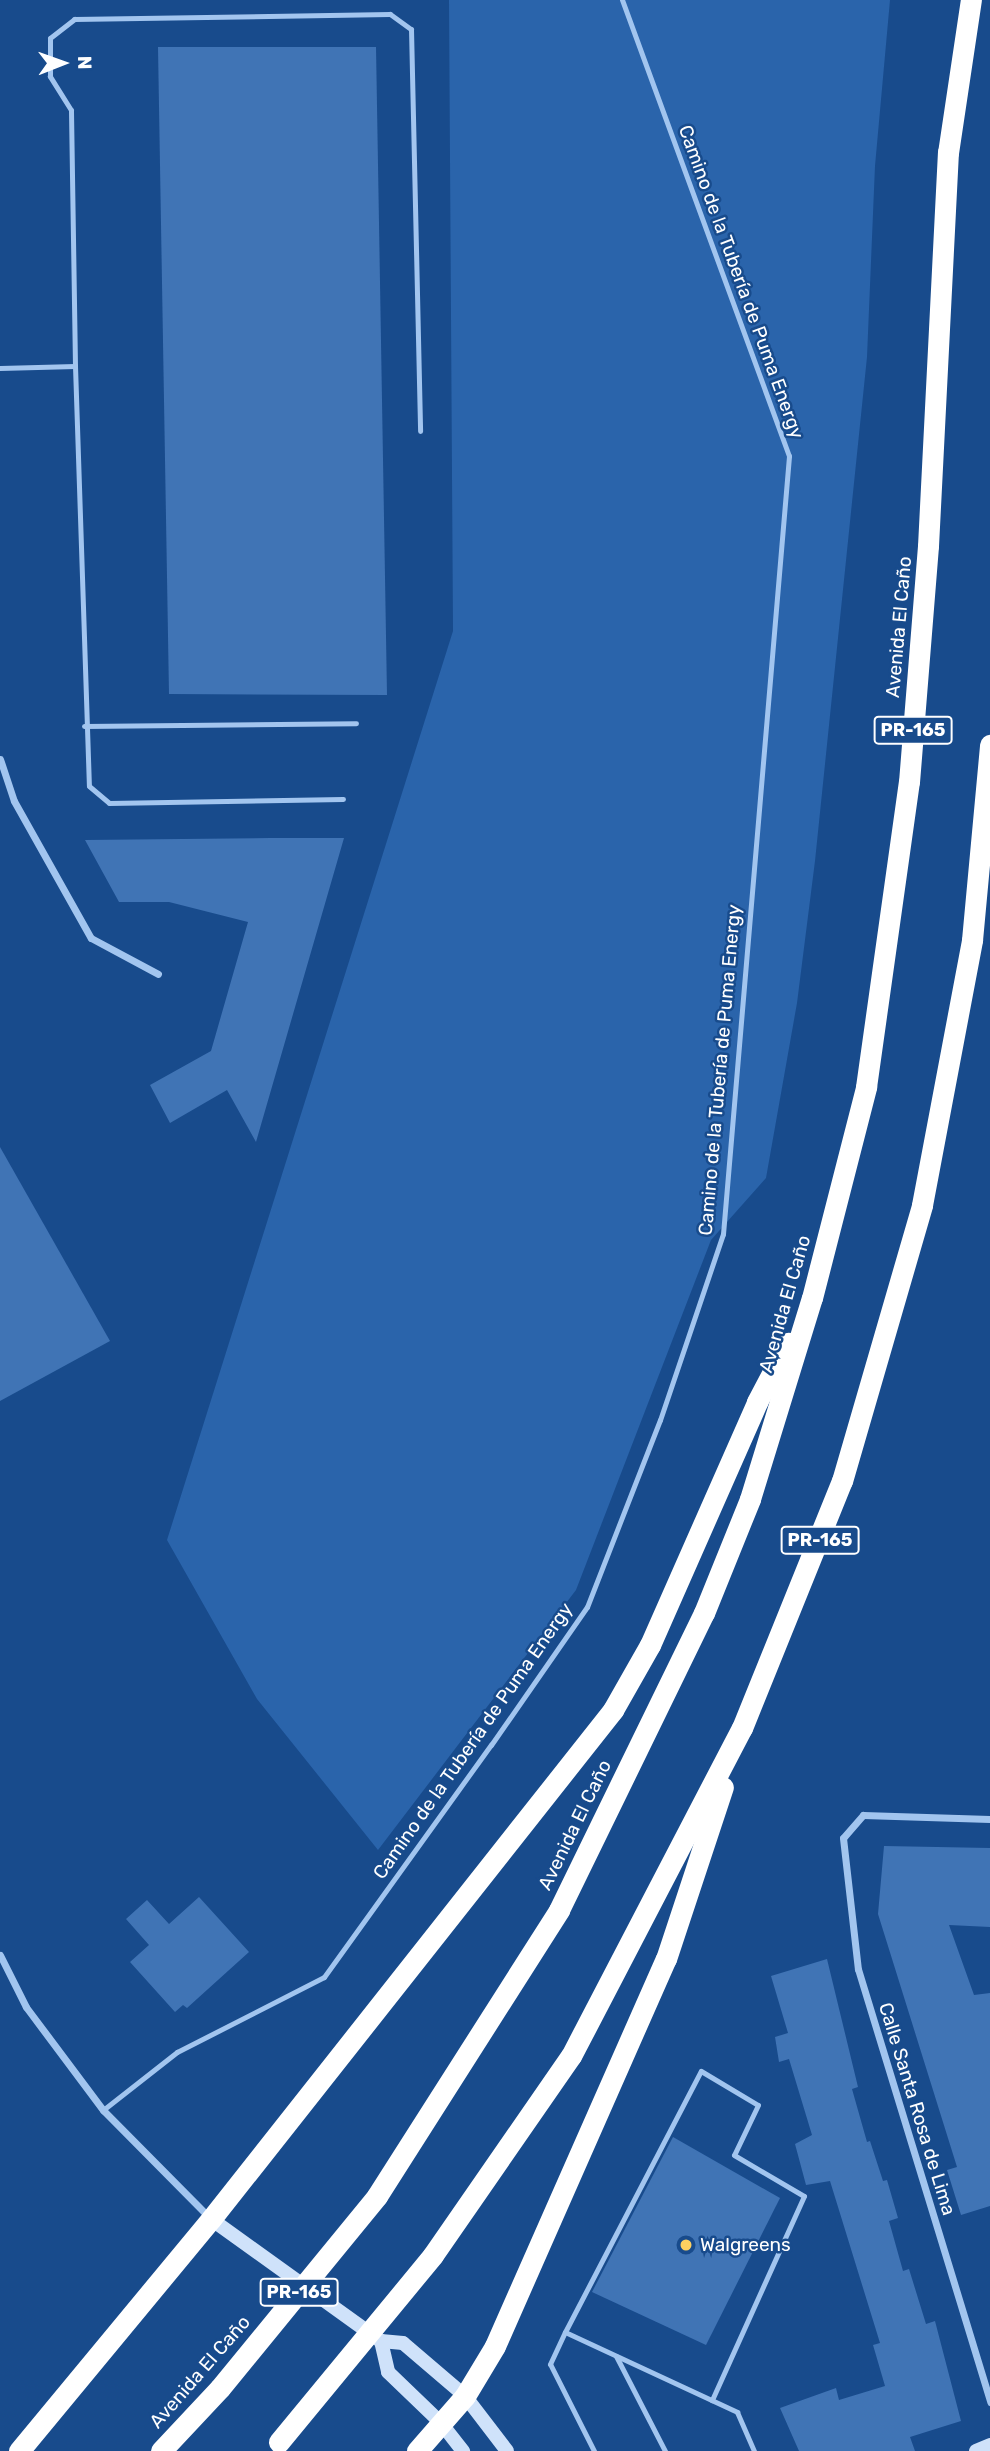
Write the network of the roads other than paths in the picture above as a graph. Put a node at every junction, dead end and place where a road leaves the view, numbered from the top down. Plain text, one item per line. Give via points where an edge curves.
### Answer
1 (622, 0) edge
2 (971, 0) edge
3 (75, 366) junction
4 (0, 368) edge
5 (420, 431) dead end
6 (356, 723) dead end
7 (84, 726) junction
8 (990, 745) edge
9 (0, 759) edge
10 (344, 799) dead end
11 (158, 974) dead end
12 (812, 1298) junction
13 (742, 1728) junction
14 (990, 1819) edge
15 (0, 1955) edge
16 (103, 2110) junction
17 (211, 2219) junction
18 (565, 2332) junction
19 (381, 2341) junction
20 (616, 2356) junction
21 (465, 2396) junction
22 (712, 2400) junction
23 (990, 2402) edge
24 (441, 2423) junction
25 (990, 2445) edge
26 (275, 2446) edge
27 (19, 2451) edge
28 (161, 2451) edge
29 (416, 2451) edge
30 (463, 2451) edge
31 (507, 2451) edge
32 (594, 2451) edge
33 (665, 2451) edge
34 (754, 2451) edge
35 (976, 2451) edge

1 - 16 lane, Camino de la Tubería de Puma Energy via 789,456 723,1234 660,1420 587,1606 491,1745 324,1977 177,2052
2 - 12 highway, Avenida El Caño / PR-165 via 948,153 928,546 902,836 866,1087
3 - 4 lane
3 - 5 lane via 71,110 50,76 50,38 74,19 390,14 411,29
3 - 7 lane
6 - 7 lane
7 - 10 lane via 89,786 108,803
8 - 13 highway, PR-165 via 972,940 922,1205 842,1481
9 - 11 street via 14,801 91,938
12 - 17 highway via 757,1402 650,1645 613,1710
12 - 28 highway, Avenida El Caño / PR-165, bridge via 750,1499 704,1613 559,1910 377,2196 220,2388
13 - 21 highway via 666,1959 495,2346
13 - 26 highway, PR-165, bridge via 571,2056 433,2255
14 - 23 street, Calle Santa Rosa de Lima via 863,1815 843,1838 858,1969
15 - 16 street via 26,2007
16 - 17 street
17 - 19 main road
17 - 27 highway
18 - 20 lane
18 - 22 lane via 701,2071 758,2105 734,2155 804,2196
18 - 32 lane via 550,2364
19 - 21 main road via 404,2343
19 - 24 main road via 388,2372
20 - 22 lane
20 - 33 lane
21 - 24 highway
21 - 31 main road
22 - 34 lane via 737,2412
24 - 29 highway
24 - 30 main road
25 - 35 main road

